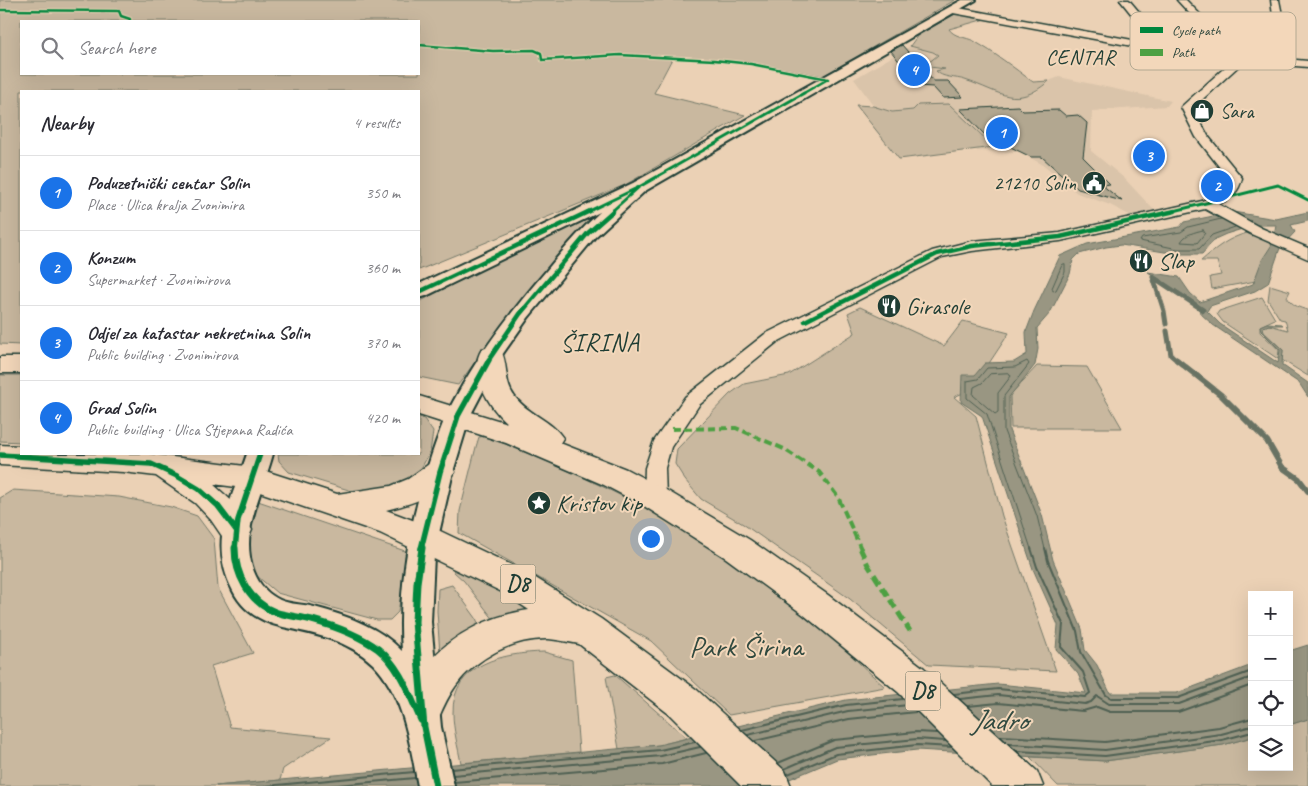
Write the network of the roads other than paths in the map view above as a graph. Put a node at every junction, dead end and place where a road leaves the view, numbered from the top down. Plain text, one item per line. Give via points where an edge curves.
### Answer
1 (970, 0) edge
2 (1124, 0) edge
3 (1181, 0) edge
4 (953, 10) junction
5 (1135, 12) dead end
6 (1193, 12) edge
7 (1130, 43) edge
8 (1228, 70) edge
9 (639, 187) junction
10 (1217, 204) junction
11 (1308, 254) edge
12 (420, 292) edge
13 (491, 355) junction
14 (0, 365) edge
15 (20, 365) edge
16 (420, 404) edge
17 (458, 416) junction
18 (0, 455) edge
19 (151, 464) junction
20 (583, 464) junction
21 (257, 466) edge
22 (440, 472) junction
23 (655, 498) junction
24 (332, 504) junction
25 (236, 530) junction
26 (424, 538) junction
27 (588, 630) junction
28 (424, 718) junction
29 (436, 786) edge
30 (770, 786) edge
31 (1022, 786) edge

1 - 4 main road
2 - 5 street
3 - 6 street
4 - 7 street
4 - 9 main road
8 - 10 street via 1187,107 1202,137 1235,178 1233,187
9 - 12 main road
9 - 13 main road via 578,244
10 - 11 street via 1256,231
10 - 23 street via 1060,237 972,246 937,254 771,338 692,401 661,446 655,468
13 - 17 main road
13 - 20 highway via 493,386 503,403 530,427
14 - 15 highway
16 - 17 highway, D8
17 - 20 highway, D8
17 - 22 main road
18 - 19 highway, D8
19 - 21 highway, D8
19 - 25 highway via 174,473 213,499
20 - 23 highway, D8
21 - 24 highway, D8
21 - 25 main road
22 - 24 highway via 409,492 371,501
22 - 26 main road
23 - 31 highway, D8 via 738,549 912,680
24 - 26 highway, D8
25 - 28 main road via 234,558 242,581 253,598 272,611 336,628 379,650 396,671
26 - 27 highway, D8 via 514,582
26 - 28 main road via 415,622
27 - 28 highway via 544,624 522,626 494,635 449,666 433,686
27 - 30 highway, D8 via 683,702
28 - 29 main road

